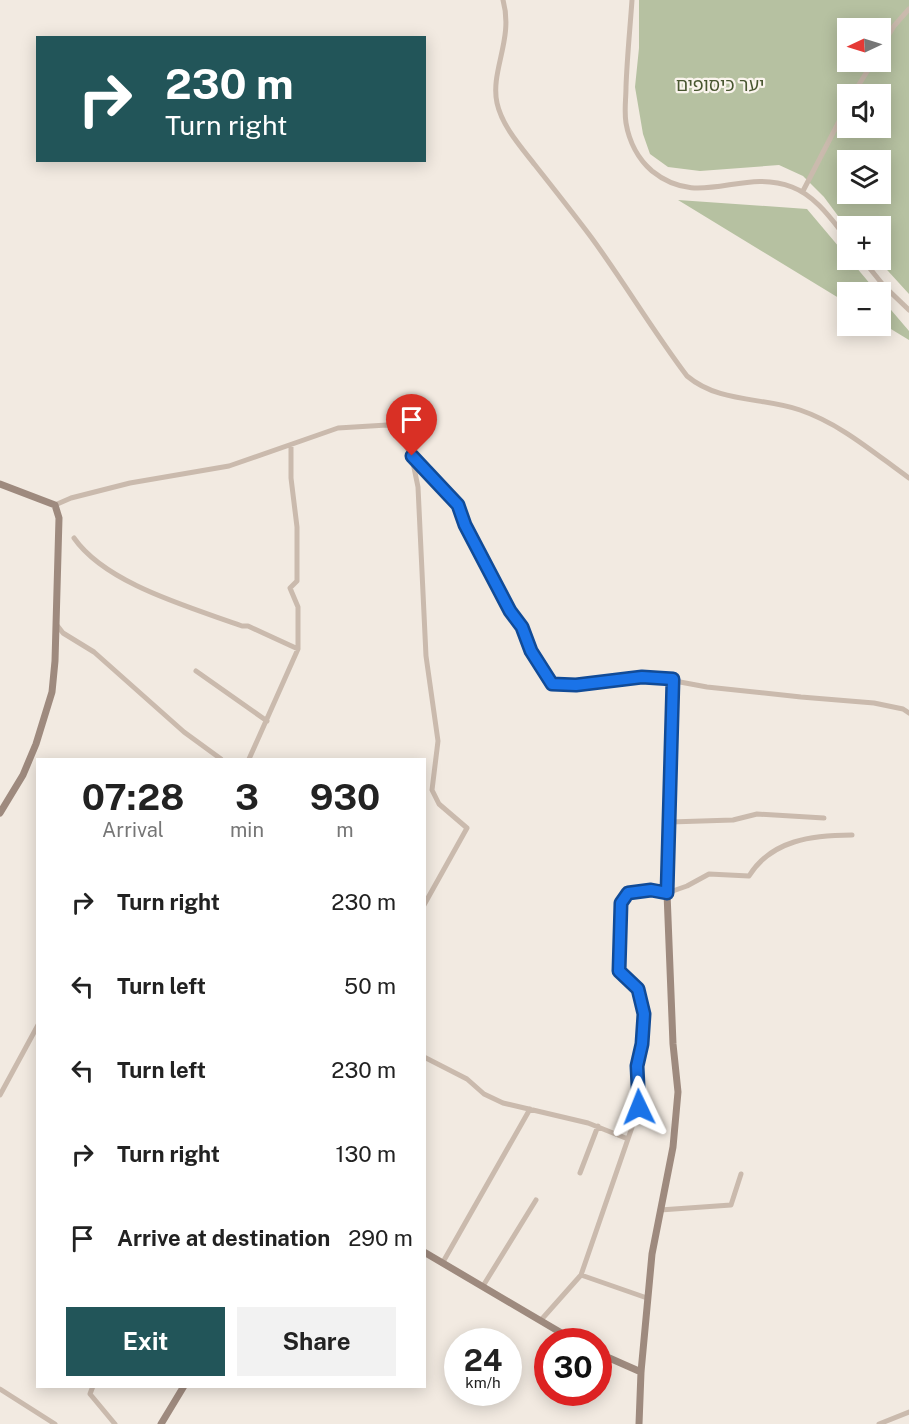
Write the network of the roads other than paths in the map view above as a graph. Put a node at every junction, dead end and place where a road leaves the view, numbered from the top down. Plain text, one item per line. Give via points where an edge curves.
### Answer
1 (503, 0) edge
2 (632, 0) edge
3 (909, 9) edge
4 (891, 31) edge
5 (837, 125) edge
6 (802, 191) junction
7 (837, 227) edge
8 (871, 270) edge
9 (909, 310) edge
10 (291, 445) junction
11 (412, 456) junction
12 (909, 478) edge
13 (0, 484) edge
14 (56, 505) junction
15 (74, 538) dead end
16 (56, 624) junction
17 (298, 649) junction
18 (196, 671) dead end
19 (673, 679) junction
20 (909, 713) edge
21 (267, 721) junction
22 (220, 758) edge
23 (249, 758) edge
24 (0, 813) edge
25 (824, 818) dead end
26 (670, 822) junction
27 (852, 835) dead end
28 (667, 893) junction
29 (426, 901) edge
30 (36, 1029) edge
31 (426, 1058) edge
32 (0, 1095) edge
33 (530, 1109) junction
34 (598, 1126) junction
35 (628, 1139) junction
36 (580, 1173) dead end
37 (741, 1174) dead end
38 (536, 1200) dead end
39 (660, 1210) junction
40 (426, 1253) edge
41 (442, 1262) junction
42 (581, 1275) junction
43 (483, 1286) junction
44 (647, 1298) junction
45 (541, 1320) junction
46 (554, 1328) edge
47 (612, 1359) edge
48 (641, 1372) junction
49 (92, 1388) edge
50 (183, 1388) edge
51 (0, 1389) edge
52 (909, 1412) edge
53 (55, 1424) edge
54 (115, 1424) edge
55 (161, 1424) edge
56 (639, 1424) edge
57 (879, 1424) edge

1 - 12 street via 507,31 497,84 502,117 687,376 717,393 778,404 823,420
2 - 6 street via 626,118 631,142 643,163 682,188 757,181
3 - 4 street
5 - 6 street
6 - 7 street
8 - 9 street
10 - 11 street via 338,428 387,425 394,427
10 - 14 street via 229,465 130,483
10 - 17 street via 297,581 290,588 298,607
11 - 19 street via 458,505 531,651 552,684 642,677
11 - 29 street via 418,487 426,656 438,741 432,790 439,804 467,828
13 - 14 street
14 - 16 street
15 - 17 street via 87,554 134,585 248,626
16 - 22 street
16 - 24 street via 52,692 46,714 23,774
17 - 21 street
18 - 21 street
19 - 20 street via 707,687 874,703
19 - 26 street
21 - 23 street
25 - 26 street via 757,814 732,820
26 - 28 street
27 - 28 street via 792,842 764,858 749,876 709,874
28 - 35 street via 628,893 621,903 619,971 638,989 644,1014 637,1066 639,1107
28 - 39 street via 678,1092 673,1147
30 - 32 street
31 - 33 street via 467,1079 484,1094
33 - 34 street
33 - 41 street
34 - 35 street
34 - 36 street
35 - 42 street
37 - 39 street via 731,1204
38 - 43 street
39 - 44 street
40 - 41 street
41 - 43 street
42 - 44 street
42 - 45 street
43 - 45 street
44 - 48 street
45 - 46 street
47 - 48 street
48 - 56 street
49 - 54 street via 90,1394
50 - 55 street
51 - 53 street
52 - 57 street

